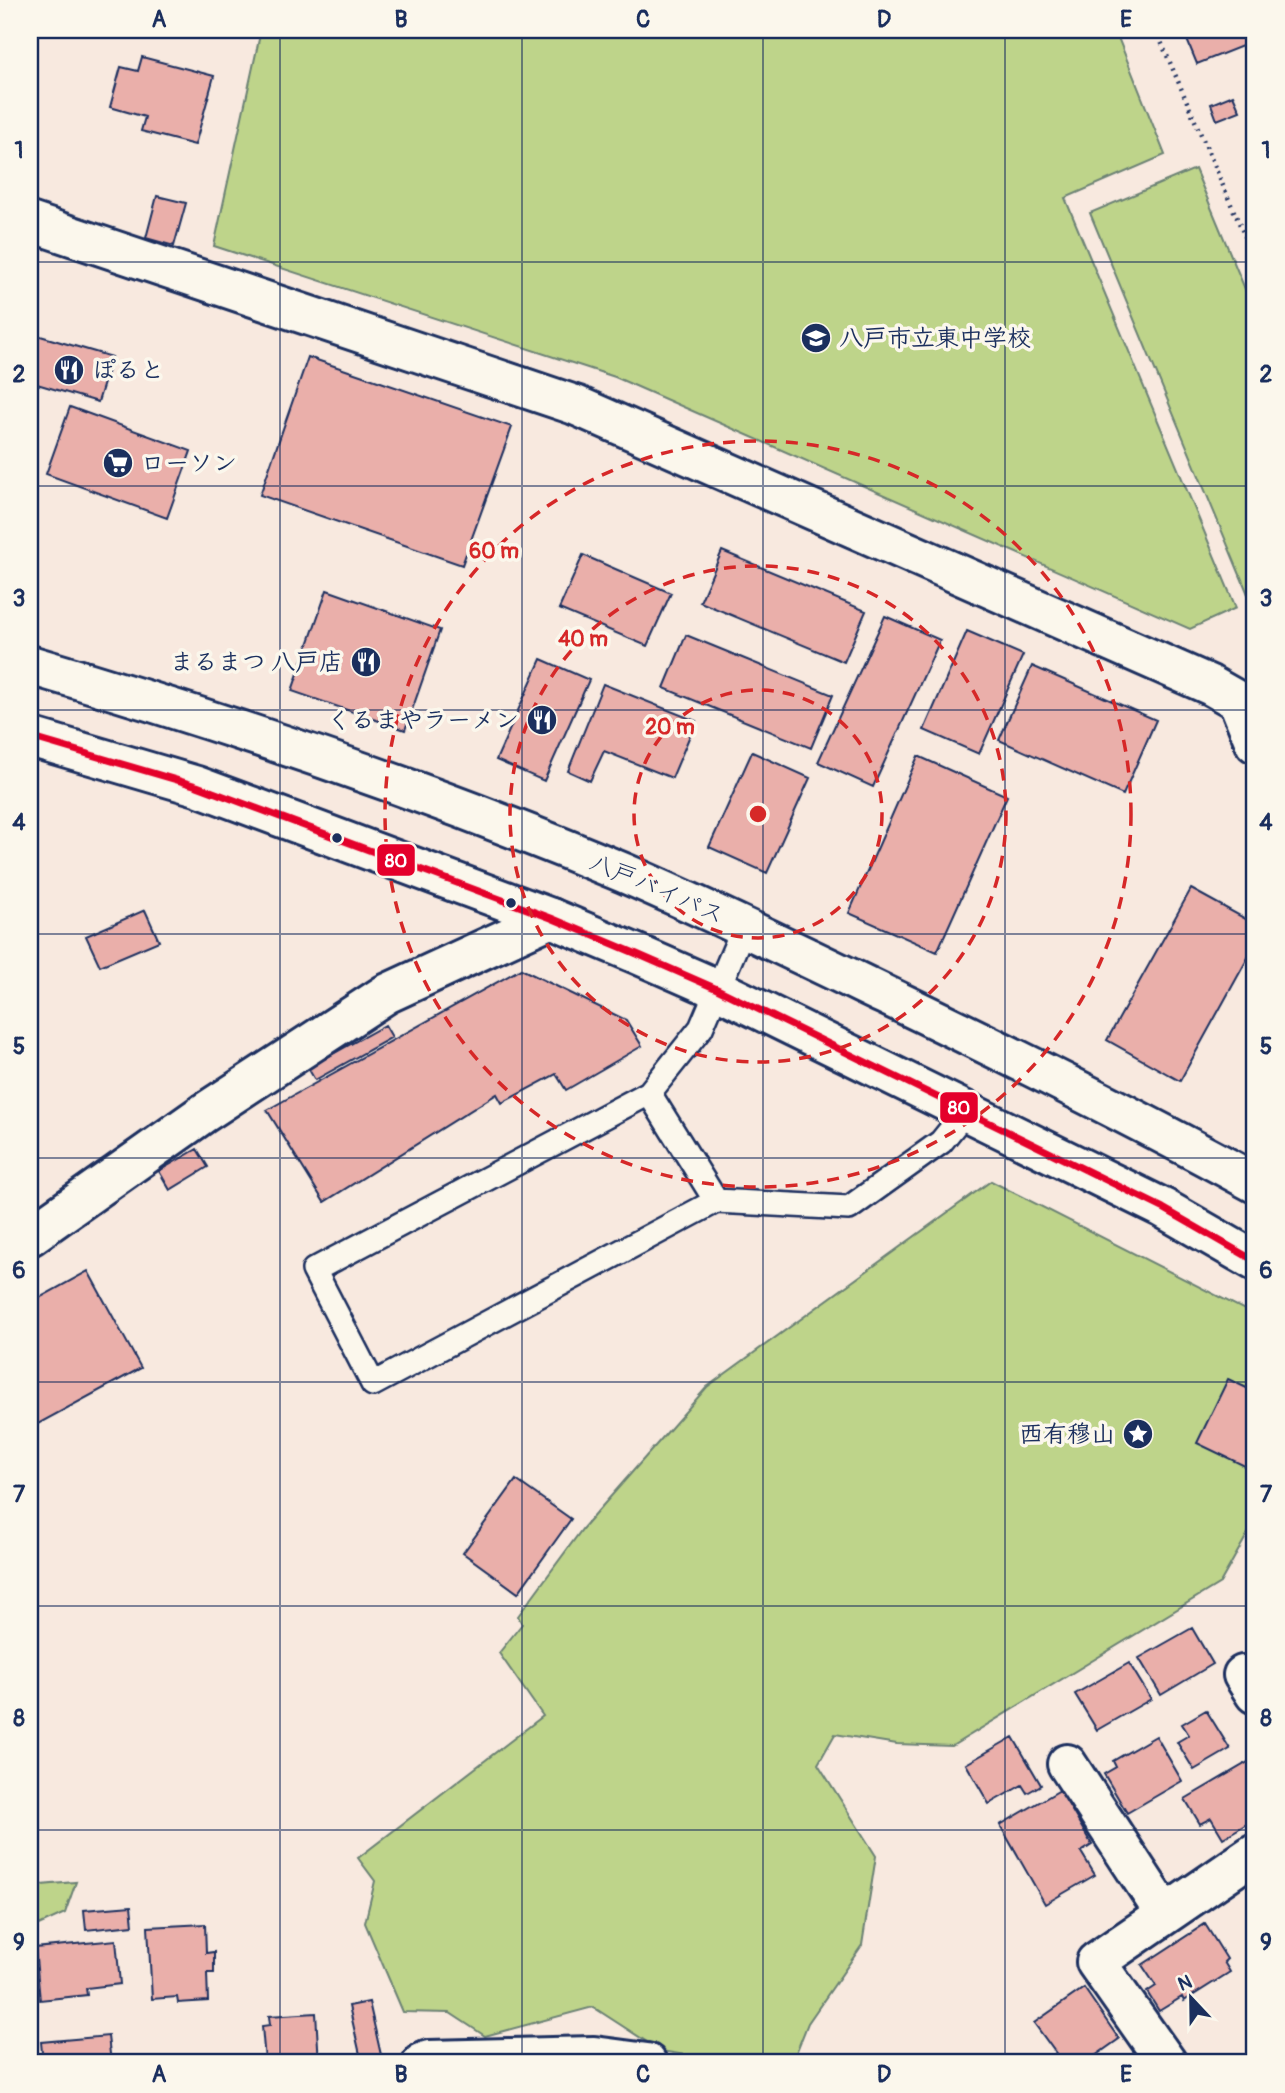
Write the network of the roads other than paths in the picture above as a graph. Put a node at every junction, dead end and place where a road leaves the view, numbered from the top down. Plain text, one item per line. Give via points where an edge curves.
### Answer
1 (30, 222) edge
2 (30, 665) edge
3 (30, 737) edge
4 (1255, 743) edge
5 (551, 918) junction
6 (744, 927) junction
7 (717, 989) junction
8 (649, 1093) junction
9 (966, 1111) junction
10 (1255, 1183) edge
11 (716, 1201) junction
12 (30, 1236) edge
13 (1255, 1261) edge
14 (1067, 1764) dead end
15 (1255, 1853) edge
16 (1165, 1914) junction
17 (422, 2063) edge
18 (647, 2063) edge
19 (1167, 2063) edge

1 - 4 main road via 575,405 1210,685 1238,701
2 - 6 main road, 八戸バイパス via 162,704 406,788 625,874
3 - 5 main road via 197,786
5 - 7 main road
5 - 12 main road via 386,994 204,1113
6 - 7 lane
6 - 10 main road, 八戸バイパス via 1149,1125
7 - 8 lane via 701,1028
7 - 9 main road
8 - 11 lane
8 - 11 lane via 314,1270 373,1384
9 - 11 lane via 941,1142 849,1208
9 - 13 main road via 1163,1208
14 - 16 main road
15 - 16 main road
16 - 19 main road via 1096,1962
17 - 18 main road via 594,2056

